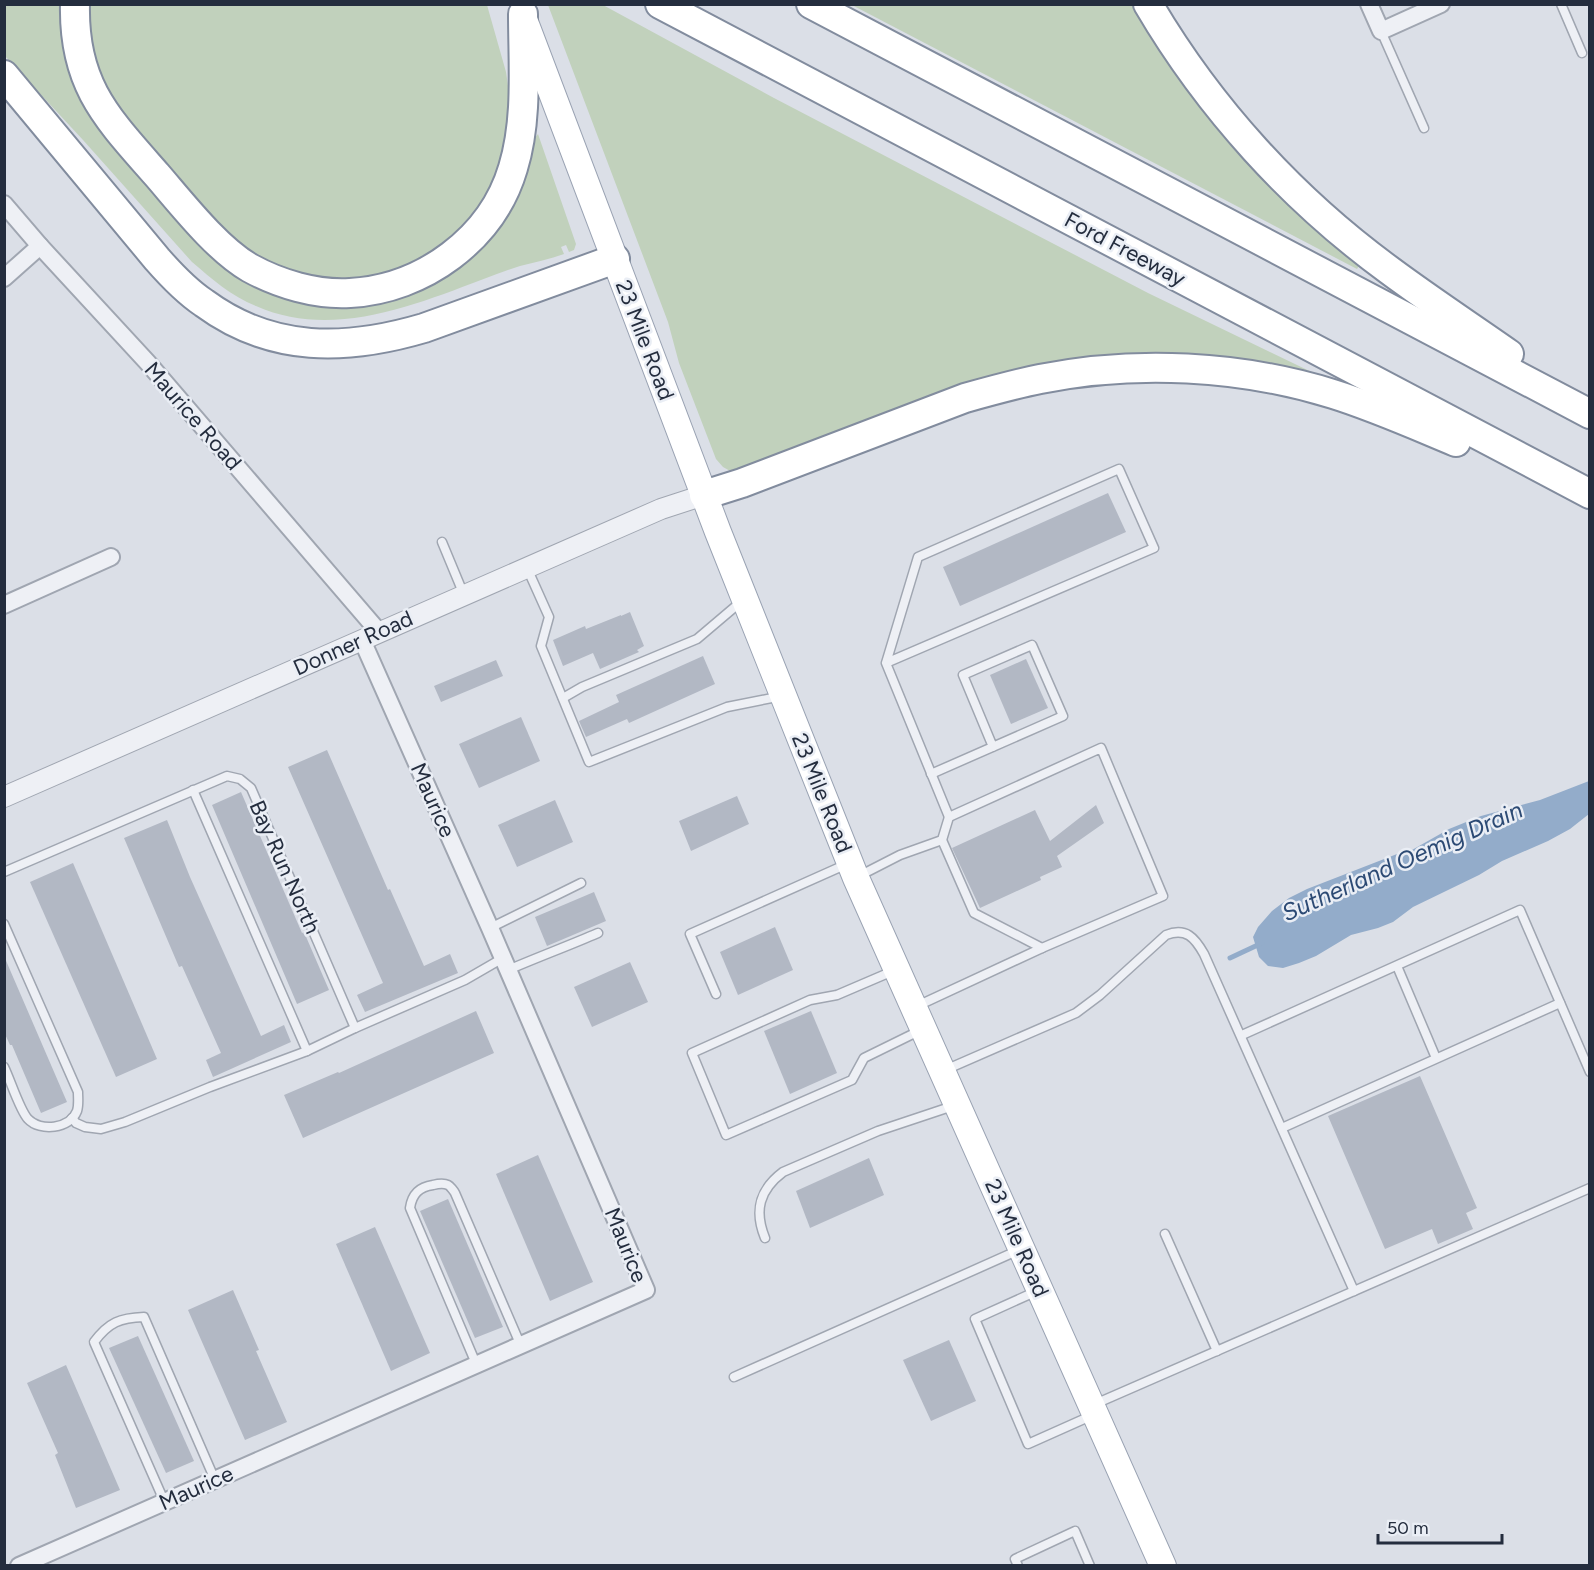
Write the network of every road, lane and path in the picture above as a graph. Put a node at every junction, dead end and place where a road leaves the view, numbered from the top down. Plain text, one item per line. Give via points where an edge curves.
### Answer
1 (75, 4) edge
2 (660, 4) edge
3 (811, 4) edge
4 (1148, 4) edge
5 (1369, 4) edge
6 (1441, 4) edge
7 (1561, 4) edge
8 (521, 9) edge
9 (1381, 31) junction
10 (1582, 52) dead end
11 (4, 75) edge
12 (1424, 128) dead end
13 (4, 204) edge
14 (40, 246) junction
15 (615, 260) junction
16 (4, 278) edge
17 (1590, 412) edge
18 (704, 495) junction
19 (1590, 495) edge
20 (442, 542) dead end
21 (111, 557) dead end
22 (527, 567) junction
23 (464, 595) junction
24 (744, 600) junction
25 (4, 605) edge
26 (370, 636) junction
27 (886, 663) junction
28 (782, 696) junction
29 (563, 698) junction
30 (993, 747) junction
31 (932, 774) junction
32 (193, 790) junction
33 (4, 797) edge
34 (949, 817) junction
35 (942, 840) junction
36 (853, 870) junction
37 (4, 872) edge
38 (581, 883) dead end
39 (4, 924) edge
40 (490, 928) junction
41 (598, 933) dead end
42 (1042, 948) junction
43 (505, 964) junction
44 (1397, 966) junction
45 (896, 969) junction
46 (716, 994) dead end
47 (1560, 1003) junction
48 (917, 1019) junction
49 (355, 1028) junction
50 (1242, 1035) junction
51 (307, 1051) junction
52 (1436, 1058) junction
53 (4, 1067) edge
54 (942, 1072) junction
55 (1590, 1072) edge
56 (956, 1105) junction
57 (72, 1118) junction
58 (1282, 1128) junction
59 (1590, 1188) edge
60 (1165, 1234) dead end
61 (765, 1238) dead end
62 (1022, 1249) junction
63 (1040, 1289) junction
64 (1354, 1291) junction
65 (521, 1346) junction
66 (1217, 1351) junction
67 (477, 1366) junction
68 (734, 1377) dead end
69 (1094, 1409) junction
70 (215, 1480) junction
71 (165, 1503) junction
72 (19, 1566) edge
73 (1018, 1566) edge
74 (1090, 1566) edge
75 (1163, 1566) edge

1 - 8 highway via 78,48 95,99 205,230 247,266 270,278 295,286 349,293 404,282 430,270 471,239 501,197 520,143
2 - 19 highway, Ford Freeway
3 - 17 highway
4 - 17 highway via 1212,99 1302,198 1389,270
5 - 9 street
6 - 9 street
7 - 10 lane
8 - 15 main road, 23 Mile Road
9 - 12 lane
11 - 15 highway via 180,284 229,320 276,339 336,345 397,336
13 - 14 street, Maurice Road
14 - 16 street
14 - 26 street, Maurice Road via 148,363
15 - 18 main road, 23 Mile Road
18 - 19 highway via 1001,388 1089,372 1168,368 1246,375 1332,394
18 - 22 street, Donner Road via 661,509
18 - 24 main road, 23 Mile Road
20 - 23 lane
21 - 25 street
22 - 23 street, Donner Road
22 - 29 lane via 549,617 542,646
23 - 26 street, Donner Road
24 - 28 main road, 23 Mile Road
24 - 29 lane via 696,639
26 - 33 street, Donner Road
26 - 40 street, Maurice
27 - 27 lane via 918,557 1119,469 1154,548
27 - 31 lane
28 - 29 lane via 727,707 589,762
28 - 36 main road, 23 Mile Road
30 - 30 lane via 1063,716 1032,645 963,675
30 - 31 lane
31 - 34 lane
32 - 37 lane, Bay Run North
32 - 49 lane, Bay Run North via 227,776 240,779 251,789
32 - 51 lane
34 - 35 lane
34 - 42 lane via 1101,748 1163,896
35 - 36 lane
35 - 42 lane via 974,913
36 - 45 main road, 23 Mile Road
36 - 46 lane via 690,934
38 - 40 lane
39 - 57 lane via 78,1092 77,1112
40 - 43 street, Maurice
41 - 43 lane via 537,957
42 - 48 lane
43 - 49 lane
43 - 65 street, Maurice via 646,1290
44 - 47 lane via 1520,910
44 - 50 lane
44 - 52 lane
45 - 48 main road, 23 Mile Road
45 - 48 lane via 837,995 810,1000 692,1053 726,1135 852,1080 864,1058
47 - 52 lane
47 - 55 lane
48 - 54 main road, 23 Mile Road
49 - 51 lane
50 - 54 lane via 1199,944 1174,931 1076,1013
50 - 58 lane
51 - 57 lane via 101,1129 85,1128
52 - 58 lane
53 - 57 lane via 26,1117 33,1124 62,1125
54 - 56 main road, 23 Mile Road
56 - 61 lane via 878,1131 783,1172 763,1193 759,1209
56 - 62 main road, 23 Mile Road
58 - 64 lane
59 - 64 lane
60 - 66 lane
62 - 63 main road, 23 Mile Road
62 - 68 lane
63 - 69 main road, 23 Mile Road
63 - 69 lane via 975,1319 1028,1444
64 - 66 lane
65 - 67 street, Maurice
65 - 67 lane via 455,1192 441,1184 421,1188 410,1208
66 - 69 lane
67 - 70 street, Maurice
69 - 75 main road, 23 Mile Road
70 - 71 street, Maurice
70 - 71 lane via 144,1317 115,1322 94,1342
71 - 72 street, Maurice
73 - 74 lane via 1015,1559 1075,1531

